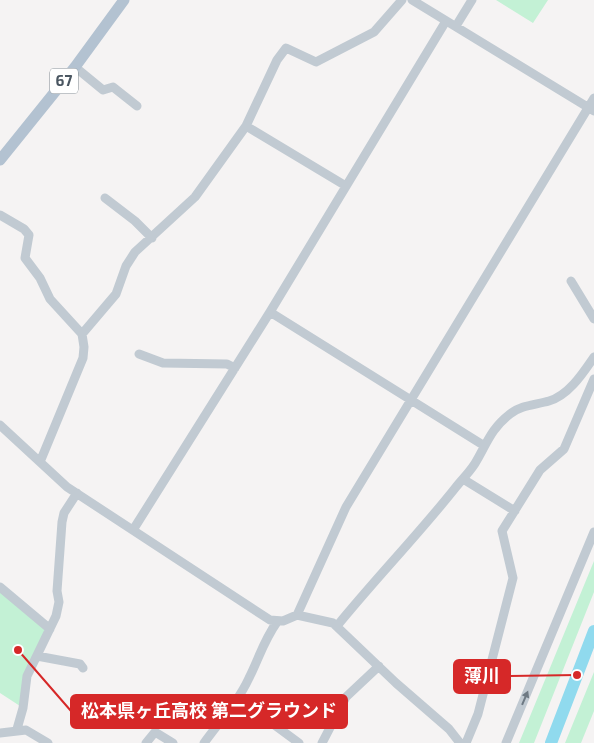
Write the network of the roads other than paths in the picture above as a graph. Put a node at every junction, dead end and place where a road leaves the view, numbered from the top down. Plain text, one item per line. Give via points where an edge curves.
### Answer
1 (124, 0) edge
2 (402, 0) edge
3 (412, 0) edge
4 (472, 0) edge
5 (446, 21) junction
6 (456, 26) junction
7 (75, 67) junction
8 (594, 98) edge
9 (137, 106) dead end
10 (591, 109) edge
11 (246, 126) junction
12 (0, 160) edge
13 (346, 186) junction
14 (105, 198) dead end
15 (0, 215) edge
16 (152, 238) junction
17 (571, 281) dead end
18 (270, 312) junction
19 (594, 320) edge
20 (82, 334) junction
21 (139, 354) dead end
22 (593, 358) edge
23 (236, 368) junction
24 (594, 378) edge
25 (411, 401) junction
26 (0, 425) edge
27 (483, 445) junction
28 (40, 462) junction
29 (463, 479) junction
30 (77, 493) junction
31 (515, 511) junction
32 (133, 530) junction
33 (594, 532) edge
34 (0, 587) edge
35 (297, 615) junction
36 (277, 622) junction
37 (337, 626) junction
38 (50, 629) junction
39 (37, 656) junction
40 (379, 666) junction
41 (83, 668) dead end
42 (238, 698) junction
43 (17, 730) junction
44 (0, 733) edge
45 (48, 743) edge
46 (146, 743) edge
47 (173, 743) edge
48 (204, 743) edge
49 (299, 743) edge
50 (322, 743) edge
51 (460, 743) edge
52 (466, 743) edge
53 (506, 743) edge

1 - 7 main road, 67
2 - 11 street via 374,32 316,62 286,48 277,60
3 - 5 street
4 - 6 street
5 - 6 street
5 - 13 street
6 - 10 street
7 - 9 street via 103,90 113,87
7 - 12 main road, 67
8 - 10 street
10 - 25 street
11 - 13 street
11 - 16 street via 195,197
13 - 18 street
14 - 16 street via 135,220
15 - 20 street via 29,235 26,258 30,267 40,278 50,299
16 - 20 street via 136,252 126,266 116,294
17 - 19 street
18 - 23 street
18 - 25 street
20 - 28 street via 83,358
21 - 23 street via 163,363 227,364
22 - 24 street
22 - 27 street via 575,384 553,400 523,407 510,414
23 - 32 street
24 - 31 street via 564,449 540,470
25 - 27 street
25 - 35 street via 346,507
26 - 28 street
27 - 29 street
28 - 30 street
29 - 31 street
29 - 37 street
30 - 32 street
30 - 38 street via 62,522 59,602
31 - 52 street via 502,531 513,578 478,714
32 - 36 street
53 -> 33 street
34 - 38 street
35 - 36 street
35 - 37 street
36 - 42 street via 263,643
37 - 40 street
38 - 39 street
39 - 41 street via 80,664
39 - 43 street via 27,676
40 - 50 street via 346,697
40 - 51 street via 449,729
42 - 48 street
42 - 49 street
43 - 44 street
43 - 45 street via 26,730
46 - 47 street via 156,732

